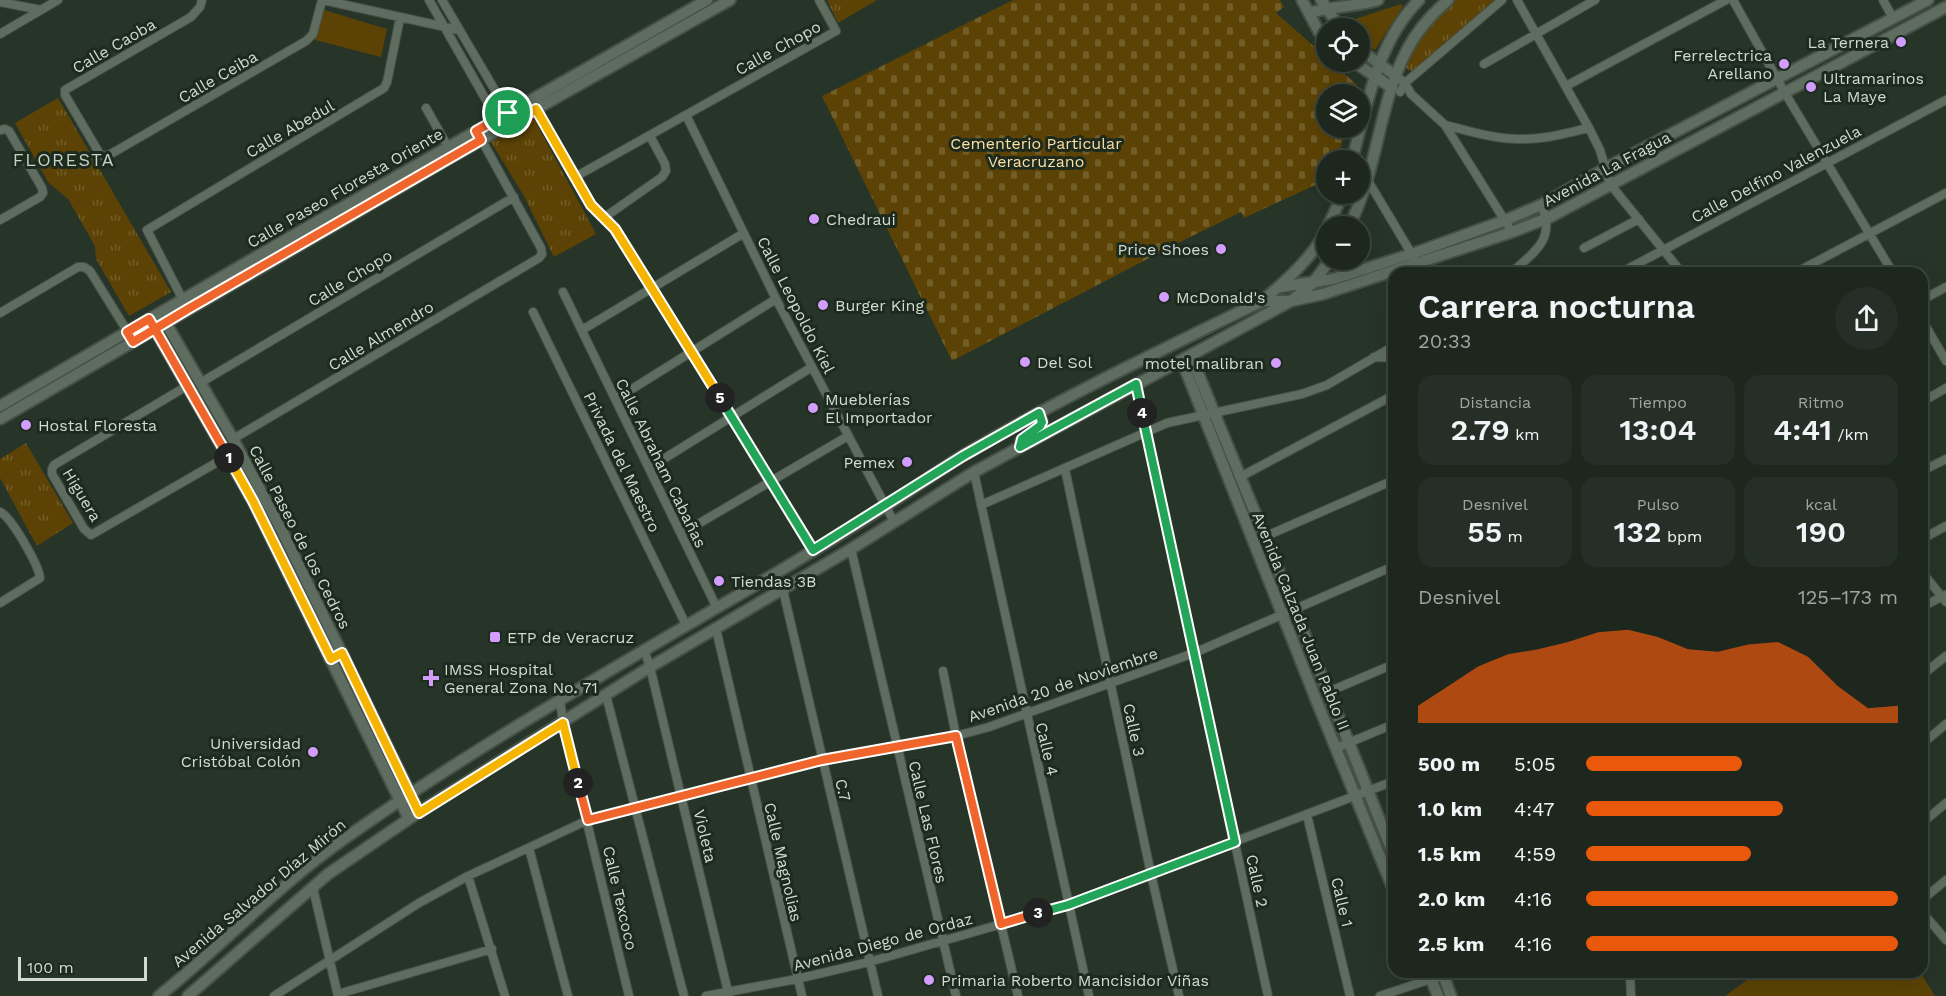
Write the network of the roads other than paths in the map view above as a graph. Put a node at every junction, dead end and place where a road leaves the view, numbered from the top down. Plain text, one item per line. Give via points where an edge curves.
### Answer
1 (58, 0) edge
2 (202, 0) edge
3 (322, 0) edge
4 (429, 0) edge
5 (707, 0) edge
6 (730, 0) edge
7 (819, 0) edge
8 (1302, 0) edge
9 (1378, 0) edge
10 (1419, 0) edge
11 (1448, 0) edge
12 (1502, 0) edge
13 (1517, 0) edge
14 (1595, 0) edge
15 (1726, 0) edge
16 (1733, 0) edge
17 (1882, 0) edge
18 (1928, 0) edge
19 (0, 2) edge
20 (443, 2) edge
21 (1323, 4) edge
22 (1946, 7) edge
23 (694, 8) edge
24 (40, 10) junction
25 (1309, 13) junction
26 (400, 18) junction
27 (1333, 18) edge
28 (1893, 18) junction
29 (445, 26) junction
30 (1316, 26) edge
31 (459, 30) junction
32 (1537, 33) junction
33 (0, 34) edge
34 (1370, 57) edge
35 (1380, 64) junction
36 (1484, 64) dead end
37 (1368, 72) edge
38 (1396, 76) junction
39 (1375, 77) junction
40 (1776, 78) junction
41 (1405, 83) junction
42 (1566, 86) junction
43 (1396, 90) junction
44 (1785, 93) junction
45 (1411, 94) junction
46 (1946, 100) edge
47 (534, 104) junction
48 (426, 108) dead end
49 (686, 115) junction
50 (511, 117) junction
51 (500, 123) junction
52 (1445, 125) junction
53 (1589, 128) junction
54 (2, 129) edge
55 (479, 135) junction
56 (650, 135) junction
57 (448, 147) junction
58 (1355, 150) edge
59 (104, 157) joint
60 (1827, 162) junction
61 (1606, 168) junction
62 (1370, 170) edge
63 (576, 177) junction
64 (1370, 184) edge
65 (1610, 184) junction
66 (1946, 193) edge
67 (514, 197) junction
68 (1542, 205) junction
69 (605, 217) junction
70 (1548, 218) junction
71 (1639, 219) junction
72 (0, 220) edge
73 (1506, 220) junction
74 (1512, 232) junction
75 (744, 233) junction
76 (1869, 233) junction
77 (295, 241) junction
78 (1316, 246) edge
79 (1584, 248) dead end
80 (1663, 249) junction
81 (1417, 264) edge
82 (1400, 267) edge
83 (1518, 267) edge
84 (1631, 267) edge
85 (1677, 267) edge
86 (1805, 267) edge
87 (1889, 267) edge
88 (1388, 269) edge
89 (1323, 270) edge
90 (1388, 273) edge
91 (1313, 283) junction
92 (1280, 286) junction
93 (1946, 287) edge
94 (653, 288) junction
95 (563, 292) dead end
96 (1928, 297) edge
97 (182, 298) junction
98 (776, 299) junction
99 (1262, 300) junction
100 (1291, 301) junction
101 (188, 309) junction
102 (159, 312) junction
103 (533, 312) dead end
104 (0, 313) edge
105 (149, 319) junction
106 (166, 322) junction
107 (155, 329) junction
108 (582, 330) junction
109 (1928, 330) edge
110 (127, 332) junction
111 (133, 342) junction
112 (1388, 349) edge
113 (692, 352) junction
114 (1373, 357) junction
115 (1388, 358) edge
116 (1187, 359) junction
117 (1946, 361) edge
118 (812, 367) junction
119 (200, 383) junction
120 (1136, 384) junction
121 (187, 386) junction
122 (1946, 388) edge
123 (1388, 398) edge
124 (1928, 398) edge
125 (616, 399) junction
126 (0, 406) edge
127 (214, 408) junction
128 (1039, 413) junction
129 (1208, 413) junction
130 (204, 415) junction
131 (732, 417) junction
132 (0, 419) edge
133 (1146, 432) junction
134 (848, 436) junction
135 (233, 439) junction
136 (1020, 447) junction
137 (228, 456) junction
138 (1946, 459) edge
139 (649, 468) junction
140 (1928, 468) edge
141 (1065, 470) junction
142 (974, 472) junction
143 (1240, 477) junction
144 (771, 480) junction
145 (1388, 483) edge
146 (981, 505) junction
147 (885, 507) junction
148 (1, 513) edge
149 (894, 522) junction
150 (1946, 526) edge
151 (681, 534) junction
152 (1928, 536) edge
153 (1264, 537) junction
154 (851, 549) junction
155 (813, 550) junction
156 (1388, 569) edge
157 (1928, 579) edge
158 (783, 590) junction
159 (1944, 598) edge
160 (0, 603) edge
161 (1928, 605) edge
162 (717, 608) junction
163 (1295, 609) junction
164 (1282, 615) junction
165 (686, 625) junction
166 (716, 629) junction
167 (644, 649) junction
168 (1194, 652) junction
169 (342, 653) junction
170 (1946, 656) edge
171 (331, 659) junction
172 (650, 667) junction
173 (1388, 667) edge
174 (943, 670) dead end
175 (1928, 670) edge
176 (1110, 683) junction
177 (1328, 692) junction
178 (606, 695) junction
179 (560, 700) junction
180 (1026, 715) junction
181 (563, 723) junction
182 (1946, 724) edge
183 (1388, 727) edge
184 (956, 736) junction
185 (1928, 739) edge
186 (1349, 743) junction
187 (897, 746) junction
188 (1336, 748) junction
189 (822, 760) junction
190 (750, 777) junction
191 (1388, 784) edge
192 (1368, 791) junction
193 (410, 794) junction
194 (681, 795) junction
195 (1355, 796) junction
196 (399, 801) junction
197 (1946, 803) edge
198 (636, 807) junction
199 (419, 813) junction
200 (1307, 815) junction
201 (409, 819) junction
202 (1928, 819) edge
203 (588, 820) junction
204 (1388, 841) edge
205 (1235, 842) junction
206 (530, 848) junction
207 (1388, 854) edge
208 (1379, 857) junction
209 (1151, 874) junction
210 (468, 876) junction
211 (1388, 877) edge
212 (1946, 880) edge
213 (314, 888) junction
214 (1928, 895) edge
215 (1068, 905) junction
216 (1928, 919) edge
217 (1001, 924) junction
218 (1946, 940) edge
219 (942, 941) junction
220 (492, 949) junction
221 (330, 961) junction
222 (869, 962) junction
223 (1422, 978) edge
224 (1430, 978) edge
225 (1444, 978) edge
226 (1630, 978) edge
227 (797, 979) junction
228 (728, 994) edge
229 (338, 995) edge
230 (159, 996) edge
231 (188, 996) edge
232 (274, 996) edge
233 (505, 996) edge
234 (568, 996) edge
235 (629, 996) edge
236 (684, 996) edge
237 (706, 996) edge
238 (802, 996) edge
239 (878, 996) edge
240 (956, 996) edge
241 (1018, 996) edge
242 (1089, 996) edge
243 (1179, 996) edge
244 (1268, 996) edge
245 (1350, 996) edge
246 (1380, 996) edge
247 (1438, 996) edge
248 (1451, 996) edge
249 (1631, 996) edge

1 - 24 street
2 - 59 street, Calle Caoba via 191,17 64,91
3 - 26 street
3 - 59 street, Calle Ceiba via 313,34 306,41
4 - 20 street
4 - 29 street
5 - 23 main road, Calle Paseo Floresta Oriente
6 - 23 main road, Calle Paseo Floresta Oriente
7 - 49 street, Calle Chopo via 836,31
8 - 25 main road
9 - 21 main road via 1361,5
10 - 35 main road via 1396,28
11 - 38 main road via 1432,14 1407,49
12 - 41 street
13 - 32 street
14 - 32 street
15 - 42 street
16 - 40 street
17 - 28 street
18 - 28 main road, Avenida La Fragua
19 - 24 street
20 - 31 street
21 - 25 main road
21 - 27 main road
22 - 44 main road, Avenida La Fragua
23 - 47 main road, Calle Paseo Floresta Oriente
24 - 33 street
25 - 30 main road
26 - 29 street
26 - 97 street, Calle Abedul via 384,88 147,230
28 - 40 main road, Avenida La Fragua
29 - 31 street
29 - 51 street
31 - 50 street
32 - 36 street
32 - 42 street
34 - 35 main road
35 - 38 main road
35 - 39 main road
37 - 39 main road
38 - 41 street
38 - 43 main road
39 - 43 main road
39 - 58 main road
40 - 44 street
40 - 61 main road, Avenida La Fragua
41 - 43 street
41 - 45 street
42 - 53 street
43 - 45 street
43 - 62 main road
44 - 60 street
44 - 65 main road, Avenida La Fragua
45 - 52 street
46 - 60 street, Calle Delfino Valenzuela
47 - 50 main road, Calle Paseo Floresta Oriente
47 - 63 street
48 - 57 street
49 - 56 street, Calle Chopo
49 - 75 street, Calle Leopoldo Kiel
50 - 51 main road, Calle Paseo Floresta Oriente
51 - 55 main road, Calle Paseo Floresta Oriente
52 - 53 street via 1520,139
52 - 73 street
53 - 61 street
54 - 72 street via 9,131 43,193
55 - 57 main road, Calle Paseo Floresta Oriente
55 - 67 street
55 - 77 main road, Calle Paseo Floresta Oriente
56 - 63 street, Calle Chopo
56 - 69 street via 665,164 663,177
57 - 77 main road, Calle Paseo Floresta Oriente
60 - 76 street
60 - 80 street, Calle Delfino Valenzuela
61 - 65 street
61 - 68 main road, Avenida La Fragua
63 - 69 street via 591,205
64 - 81 street
65 - 70 main road, Avenida La Fragua
65 - 71 street
66 - 76 street
67 - 119 street, Calle Chopo
67 - 135 street, Calle Almendro via 541,248 539,258
68 - 70 street
68 - 73 main road, Avenida La Fragua
69 - 94 street
70 - 74 main road, Avenida La Fragua
70 - 83 street via 1544,240
71 - 79 street
71 - 80 street
73 - 74 street
73 - 81 main road, Avenida La Fragua
74 - 81 main road, Avenida La Fragua
75 - 94 street
75 - 98 street, Calle Leopoldo Kiel
76 - 86 street
76 - 87 street
77 - 97 main road, Calle Paseo Floresta Oriente
77 - 101 main road, Calle Paseo Floresta Oriente
78 - 92 main road, Avenida Salvador Díaz Mirón
80 - 84 street, Calle Delfino Valenzuela
80 - 85 street
81 - 82 main road, Avenida La Fragua
88 - 91 main road, Avenida La Fragua
89 - 91 main road, Avenida Salvador Díaz Mirón
90 - 100 main road, Avenida La Fragua
91 - 92 main road, Avenida La Fragua
91 - 100 main road, Avenida Salvador Díaz Mirón
92 - 99 main road, Avenida Salvador Díaz Mirón
93 - 96 street
94 - 108 street
94 - 113 street
95 - 108 street, Calle Abraham Cabañas
97 - 101 street
97 - 102 main road, Calle Paseo Floresta Oriente
98 - 113 street
98 - 118 street, Calle Leopoldo Kiel
99 - 100 main road, Avenida La Fragua
99 - 128 main road, Avenida Salvador Díaz Mirón
100 - 116 main road, Avenida Salvador Díaz Mirón
101 - 106 main road, Calle Paseo Floresta Oriente
102 - 105 main road, Calle Paseo Floresta Oriente
102 - 106 main road, Calle Paseo de los Cedros
103 - 165 street, Privada del Maestro
104 - 110 street via 84,267
105 - 107 main road, Calle Paseo de los Cedros
105 - 110 main road, Calle Paseo Floresta Oriente
106 - 107 main road, Calle Paseo Floresta Oriente
106 - 119 main road, Calle Paseo de los Cedros
107 - 111 main road, Calle Paseo Floresta Oriente
107 - 121 main road, Calle Paseo de los Cedros
108 - 125 street, Calle Abraham Cabañas
109 - 117 street
110 - 111 street
110 - 126 main road, Calle Paseo Floresta Oriente
111 - 132 main road, Calle Paseo Floresta Oriente
112 - 114 street
113 - 125 street
113 - 131 street
114 - 115 street
114 - 129 street via 1327,385 1302,394
116 - 120 main road, Avenida Salvador Díaz Mirón
116 - 129 main road, Avenida Calzada Juan Pablo II
118 - 131 street
118 - 134 street, Calle Leopoldo Kiel
119 - 127 main road, Calle Paseo de los Cedros
120 - 133 street, Calle 2
120 - 136 main road, Avenida Salvador Díaz Mirón
121 - 130 main road, Calle Paseo de los Cedros
121 - 137 street, Higuera via 54,465 52,474 91,535
122 - 124 street
123 - 143 street
125 - 139 street, Calle Abraham Cabañas
127 - 130 street
127 - 135 main road, Calle Paseo de los Cedros
128 - 136 main road via 1040,426 1022,439
128 - 147 main road, Avenida Salvador Díaz Mirón
129 - 133 street
129 - 143 main road, Avenida Calzada Juan Pablo II
129 - 164 main road, Avenida Calzada Juan Pablo II
130 - 137 main road, Calle Paseo de los Cedros
131 - 139 street
131 - 144 street
133 - 141 street
133 - 168 street, Calle 2
134 - 144 street
134 - 147 street, Calle Leopoldo Kiel
135 - 169 main road, Calle Paseo de los Cedros
136 - 142 main road, Avenida Salvador Díaz Mirón
137 - 171 main road, Calle Paseo de los Cedros
138 - 140 street
139 - 151 street, Calle Abraham Cabañas
141 - 146 street
141 - 176 street, Calle 3
142 - 146 street, Calle 4
142 - 149 main road, Avenida Salvador Díaz Mirón
143 - 153 main road, Avenida Calzada Juan Pablo II
144 - 151 street
144 - 155 street
145 - 153 street
146 - 180 street, Calle 4
147 - 149 street, Calle Leopoldo Kiel
147 - 155 main road, Avenida Salvador Díaz Mirón
148 - 160 street via 8,517 40,578
149 - 154 main road, Avenida Salvador Díaz Mirón
150 - 152 street
151 - 162 street, Calle Abraham Cabañas
153 - 163 main road, Avenida Calzada Juan Pablo II
154 - 158 main road, Avenida Salvador Díaz Mirón
154 - 187 street, Calle Las Flores
155 - 162 main road, Avenida Salvador Díaz Mirón
156 - 163 street, Avenida 20 de Noviembre
157 - 159 street
158 - 166 main road, Avenida Salvador Díaz Mirón
158 - 189 street, C.7
159 - 161 street
162 - 165 main road, Avenida Salvador Díaz Mirón
163 - 164 street, Avenida 20 de Noviembre
163 - 177 main road, Avenida Calzada Juan Pablo II
164 - 168 street, Avenida 20 de Noviembre
164 - 188 main road, Avenida Calzada Juan Pablo II
165 - 167 main road, Avenida Salvador Díaz Mirón
166 - 172 main road, Avenida Salvador Díaz Mirón
166 - 190 street, Calle Magnolias
167 - 172 street, Violeta
167 - 179 main road, Avenida Salvador Díaz Mirón
168 - 176 street, Avenida 20 de Noviembre
168 - 205 street, Calle 2
169 - 171 street
169 - 193 main road, Calle Paseo de los Cedros
170 - 175 street
171 - 196 main road, Calle Paseo de los Cedros
172 - 178 main road, Avenida Salvador Díaz Mirón
172 - 194 street, Violeta
173 - 177 street
174 - 184 street
176 - 180 street, Avenida 20 de Noviembre
176 - 209 street, Calle 3
177 - 186 main road, Avenida Calzada Juan Pablo II
178 - 181 main road, Avenida Salvador Díaz Mirón
178 - 198 street
179 - 181 street, Calle Texcoco
179 - 193 main road, Avenida Salvador Díaz Mirón
180 - 184 street, Avenida 20 de Noviembre
180 - 215 street, Calle 4
181 - 199 main road, Avenida Salvador Díaz Mirón
181 - 203 street, Calle Texcoco
182 - 185 street
183 - 186 street
184 - 187 street, Avenida 20 de Noviembre
184 - 217 street
186 - 188 street
186 - 192 main road, Avenida Calzada Juan Pablo II
187 - 189 street, Avenida 20 de Noviembre
187 - 219 street, Calle Las Flores
188 - 195 main road, Avenida Calzada Juan Pablo II
189 - 190 street, Avenida 20 de Noviembre
189 - 222 street, C.7
190 - 194 street, Avenida 20 de Noviembre
190 - 227 street, Calle Magnolias
191 - 192 street, Avenida Diego de Ordaz
192 - 195 street, Avenida Diego de Ordaz
192 - 204 main road, Avenida Calzada Juan Pablo II
193 - 196 main road, Avenida Salvador Díaz Mirón
193 - 199 main road, Calle Paseo de los Cedros
194 - 198 street, Avenida 20 de Noviembre
194 - 228 street, Violeta
195 - 200 street, Avenida Diego de Ordaz
195 - 208 main road, Avenida Calzada Juan Pablo II
196 - 201 main road, Calle Paseo de los Cedros
196 - 230 main road, Avenida Salvador Díaz Mirón via 325,853
197 - 202 street
198 - 203 street, Avenida 20 de Noviembre
198 - 236 street
199 - 201 main road, Avenida Salvador Díaz Mirón
200 - 205 street, Avenida Diego de Ordaz
200 - 245 street, Calle 1
201 - 213 main road, Avenida Salvador Díaz Mirón via 328,874
203 - 206 street, Avenida 20 de Noviembre
203 - 235 street, Calle Texcoco
205 - 209 street, Avenida Diego de Ordaz
205 - 244 street, Calle 2
206 - 210 street, Avenida 20 de Noviembre
206 - 234 street
207 - 208 street
208 - 211 main road, Avenida Calzada Juan Pablo II
209 - 215 street, Avenida Diego de Ordaz
209 - 243 street, Calle 3
210 - 220 street
210 - 221 street, Avenida 20 de Noviembre
212 - 214 street
213 - 221 street
213 - 231 main road, Avenida Salvador Díaz Mirón
215 - 217 street, Avenida Diego de Ordaz
215 - 242 street, Calle 4
216 - 218 street
217 - 219 street, Avenida Diego de Ordaz
217 - 241 street
219 - 222 street, Avenida Diego de Ordaz
219 - 240 street, Calle Las Flores
220 - 229 street
220 - 233 street
221 - 229 street
221 - 232 street, Avenida 20 de Noviembre
222 - 227 street, Avenida Diego de Ordaz
222 - 239 street, C.7
223 - 246 street
224 - 247 main road
225 - 248 main road
226 - 249 street
227 - 228 street, Avenida Diego de Ordaz
227 - 238 street, Calle Magnolias
228 - 237 street, Avenida Diego de Ordaz

